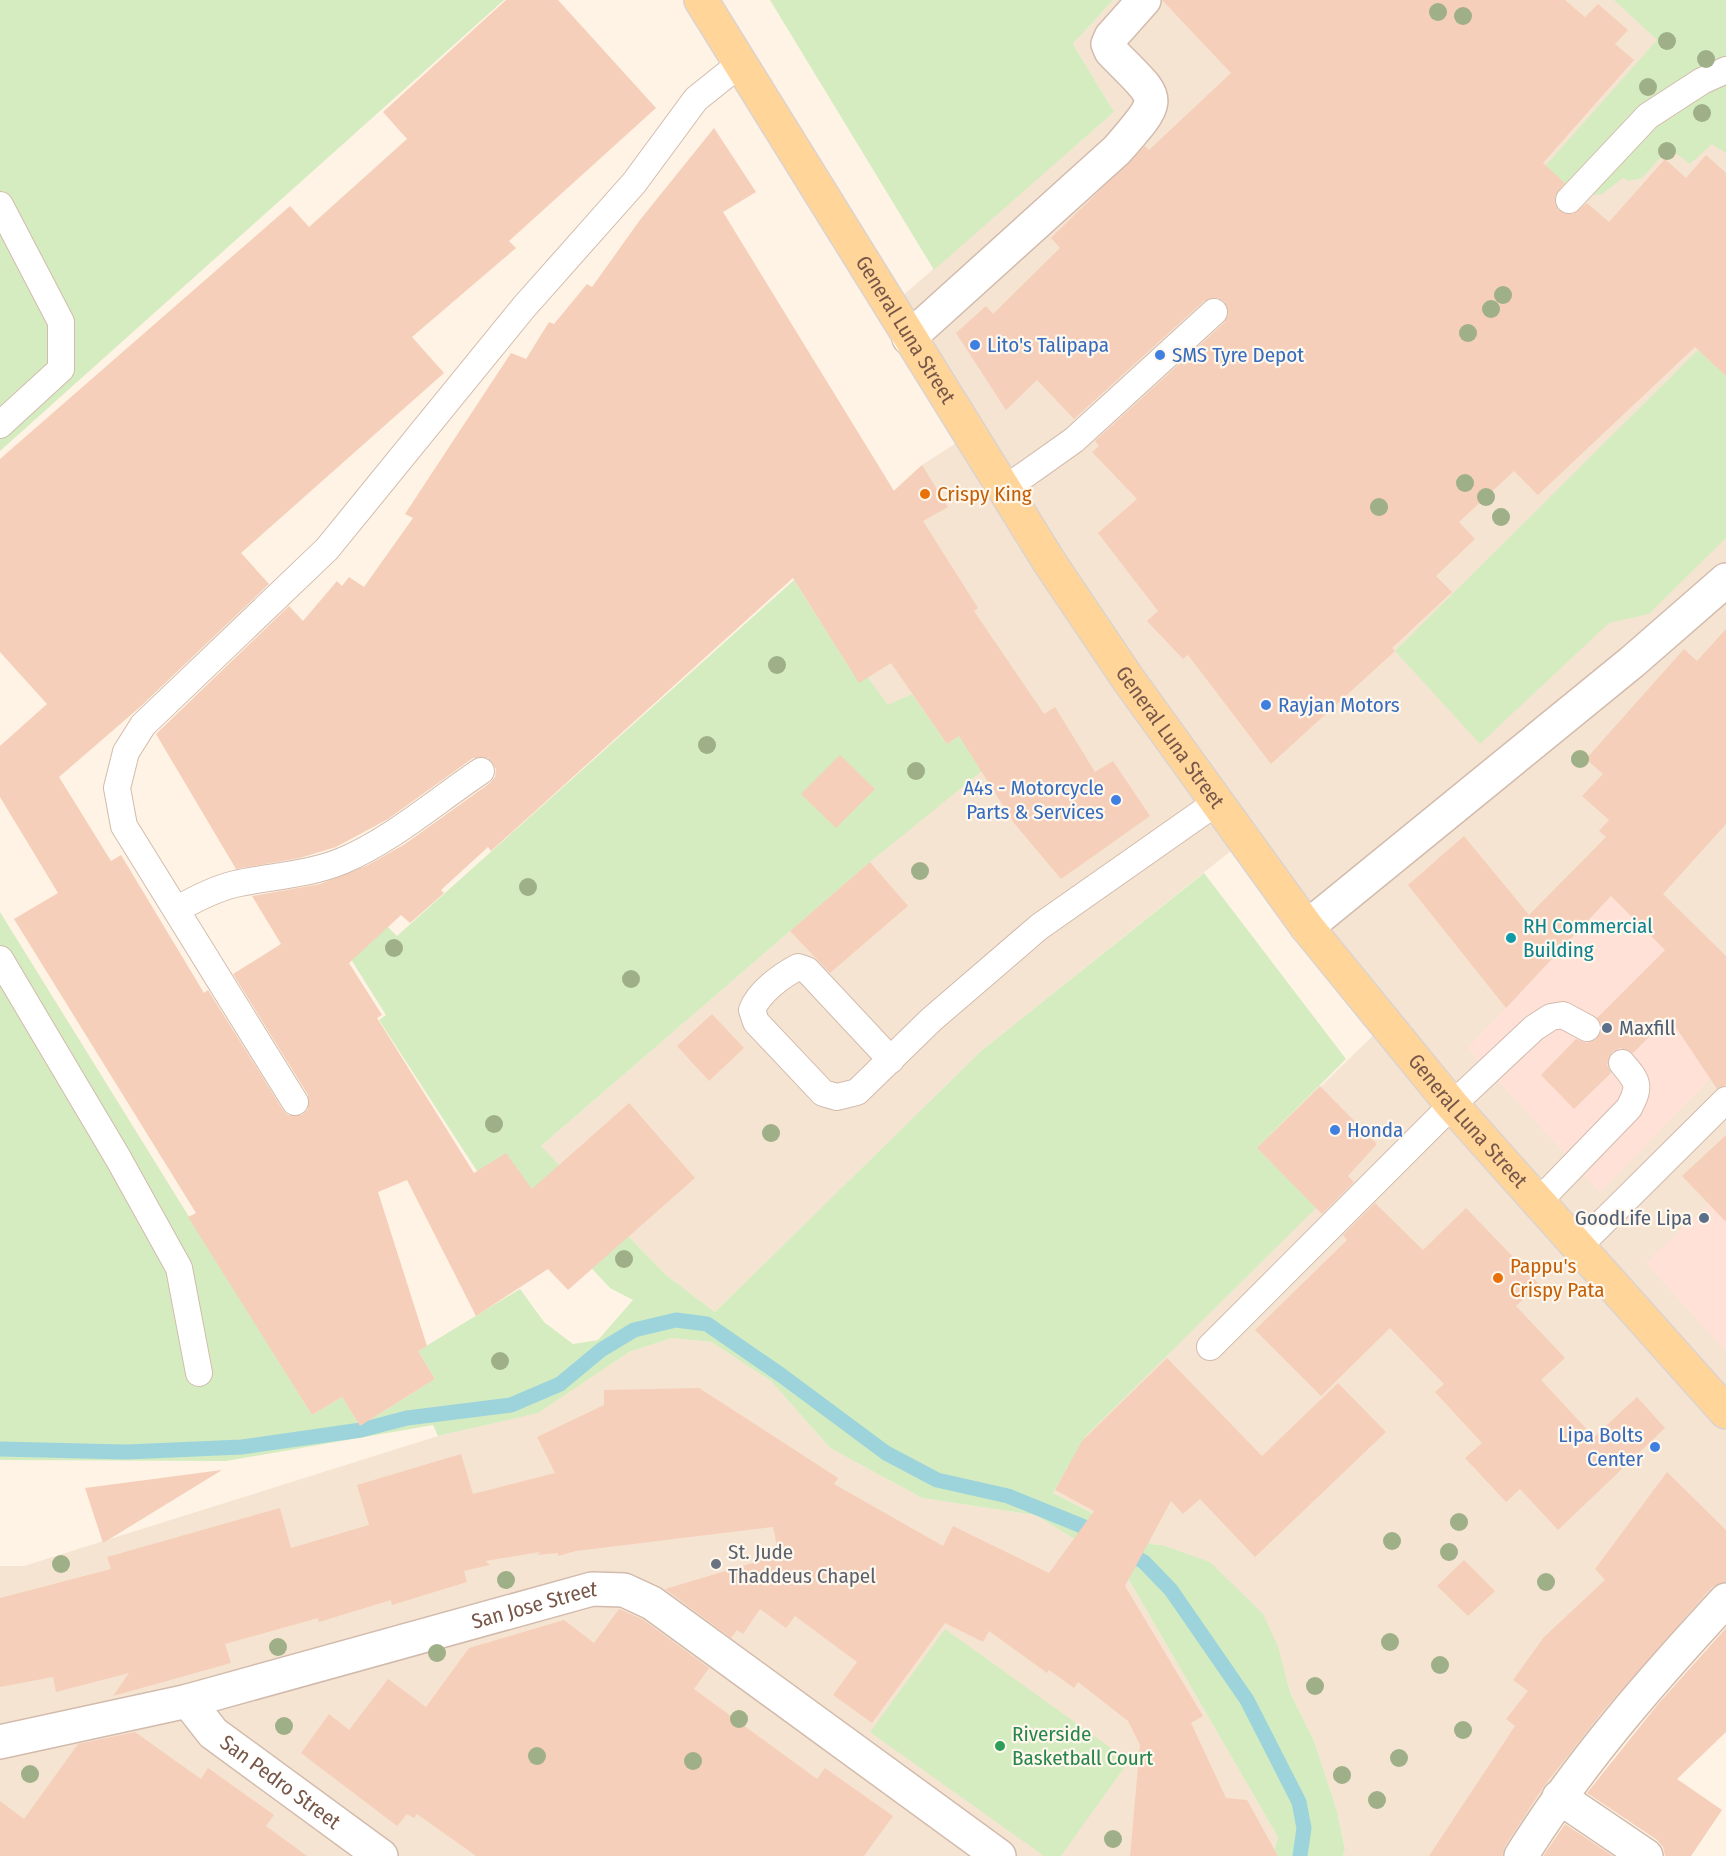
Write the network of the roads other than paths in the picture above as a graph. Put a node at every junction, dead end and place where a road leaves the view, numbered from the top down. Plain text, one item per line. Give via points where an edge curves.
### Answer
1 (701, 0) edge
2 (1144, 0) edge
3 (741, 63) junction
4 (1726, 70) edge
5 (1569, 200) dead end
6 (0, 205) edge
7 (1214, 312) dead end
8 (909, 338) junction
9 (0, 425) edge
10 (1002, 491) junction
11 (1726, 580) edge
12 (481, 771) dead end
13 (1217, 802) junction
14 (176, 910) junction
15 (1307, 927) junction
16 (0, 959) edge
17 (1587, 1028) dead end
18 (891, 1060) junction
19 (1622, 1063) dead end
20 (1726, 1100) edge
21 (295, 1102) dead end
22 (1452, 1105) junction
23 (1538, 1202) junction
24 (1578, 1247) junction
25 (1210, 1347) dead end
26 (199, 1373) dead end
27 (1726, 1412) edge
28 (1726, 1600) edge
29 (188, 1701) junction
30 (0, 1742) edge
31 (1559, 1797) junction
32 (381, 1856) edge
33 (999, 1856) edge
34 (1521, 1856) edge
35 (1646, 1856) edge

1 - 3 main road, General Luna Street
2 - 8 street via 1108,44 1150,92 1152,105 1147,116 1118,150
3 - 8 main road, General Luna Street
3 - 14 lane via 696,99 634,183 524,307 327,549 143,725 126,752 117,788 124,826
4 - 5 lane via 1648,116
6 - 9 lane via 61,322 61,369
7 - 10 lane via 1074,440
8 - 10 main road, General Luna Street
10 - 13 main road, General Luna Street via 1128,679
11 - 15 street via 1632,662
12 - 14 lane via 375,844 342,861 308,872 233,885
13 - 15 main road, General Luna Street
13 - 18 lane via 1039,927 932,1019
14 - 21 lane
15 - 22 main road, General Luna Street
16 - 26 lane via 179,1268
17 - 22 lane via 1563,1015 1551,1017 1534,1028
18 - 18 lane via 807,970 798,967 787,973 756,1000 752,1010 756,1022 823,1093 837,1097 857,1092
19 - 23 lane via 1636,1079 1638,1092 1629,1108
20 - 24 lane
22 - 23 main road, General Luna Street
22 - 25 lane
23 - 24 main road, General Luna Street
24 - 27 main road, General Luna Street
28 - 31 street via 1651,1682
29 - 30 street, San Jose Street
29 - 32 street, San Pedro Street via 213,1733
29 - 33 street, San Jose Street via 592,1589 624,1590 652,1603
31 - 34 street
31 - 35 street

